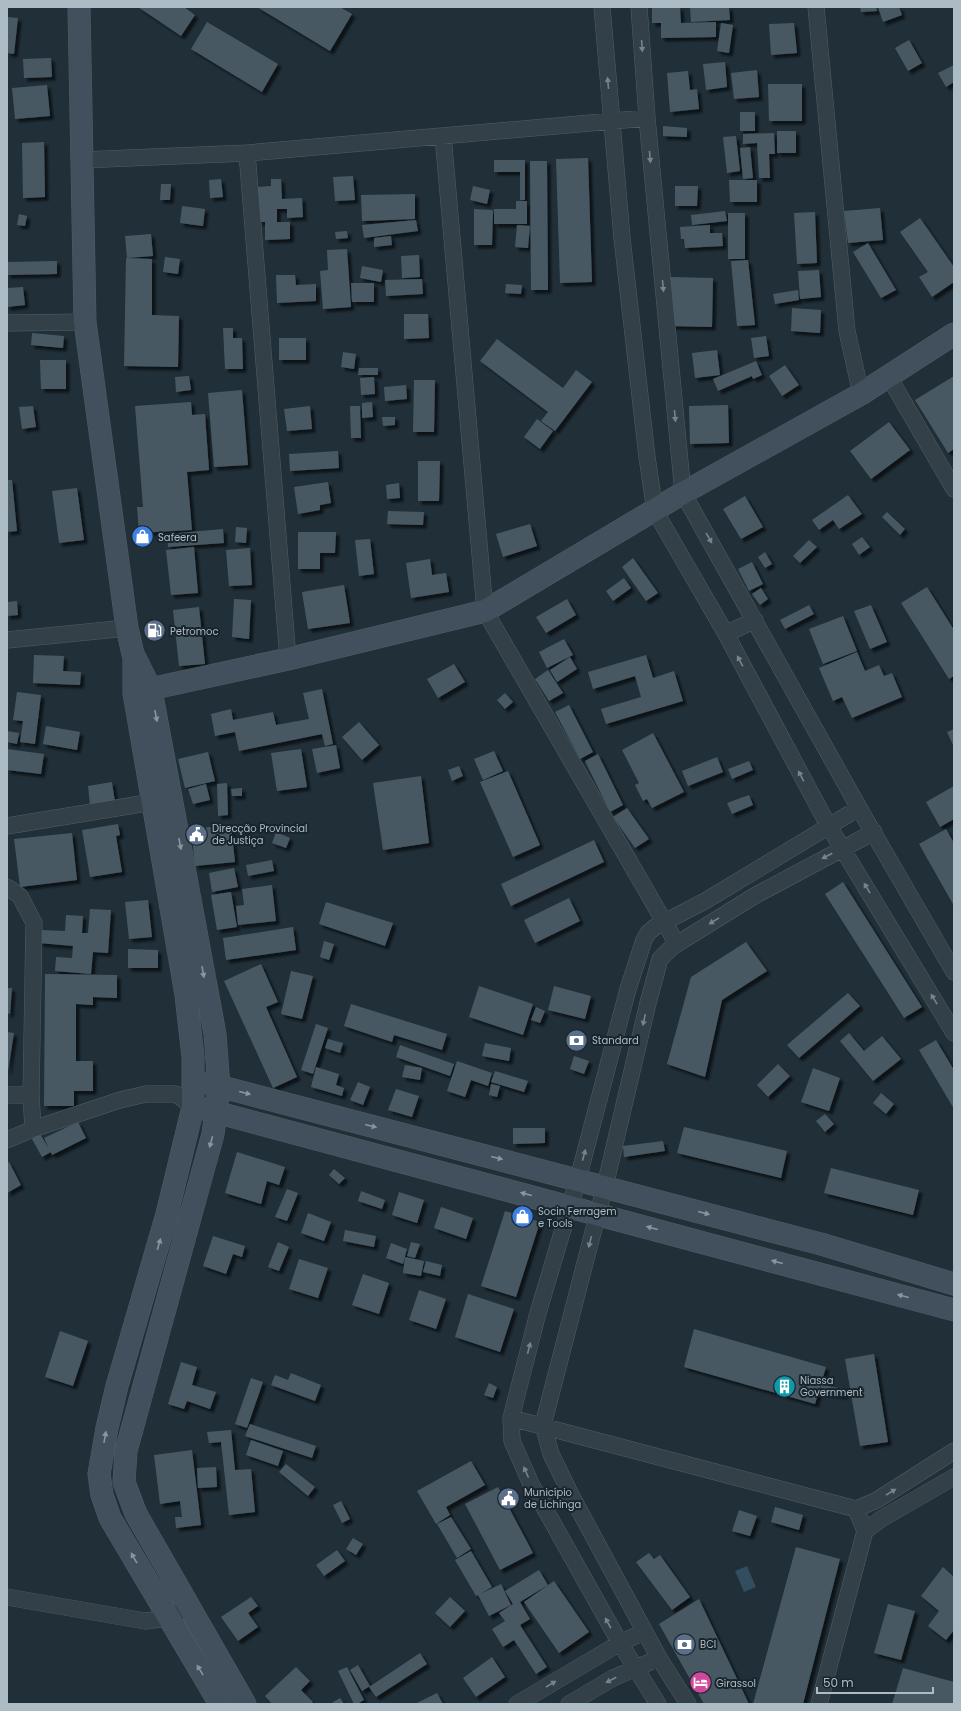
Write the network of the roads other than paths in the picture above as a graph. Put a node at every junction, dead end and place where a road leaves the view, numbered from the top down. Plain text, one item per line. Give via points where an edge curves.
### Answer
1 (79, 7) edge
2 (602, 7) edge
3 (640, 7) edge
4 (816, 7) edge
5 (647, 118) junction
6 (611, 121) junction
7 (443, 136) junction
8 (247, 153) junction
9 (82, 160) junction
10 (85, 322) junction
11 (7, 323) edge
12 (952, 339) edge
13 (889, 377) junction
14 (861, 394) junction
15 (954, 489) edge
16 (682, 493) junction
17 (655, 511) junction
18 (485, 611) junction
19 (755, 620) junction
20 (127, 628) junction
21 (726, 634) junction
22 (7, 640) edge
23 (288, 659) junction
24 (143, 691) junction
25 (154, 802) junction
26 (859, 808) junction
27 (7, 826) edge
28 (828, 826) junction
29 (874, 832) junction
30 (843, 848) junction
31 (7, 887) edge
32 (664, 923) junction
33 (677, 944) junction
34 (954, 972) edge
35 (954, 1033) edge
36 (194, 1079) junction
37 (219, 1087) junction
38 (176, 1094) junction
39 (7, 1095) edge
40 (31, 1095) junction
41 (194, 1106) junction
42 (217, 1112) junction
43 (33, 1129) junction
44 (7, 1140) edge
45 (578, 1179) junction
46 (605, 1186) junction
47 (570, 1206) junction
48 (597, 1213) junction
49 (737, 1222) junction
50 (821, 1244) junction
51 (730, 1249) junction
52 (813, 1272) junction
53 (150, 1274) junction
54 (173, 1280) junction
55 (946, 1281) edge
56 (944, 1307) edge
57 (138, 1316) junction
58 (161, 1321) junction
59 (511, 1418) junction
60 (543, 1425) junction
61 (954, 1451) edge
62 (954, 1478) edge
63 (124, 1482) junction
64 (102, 1495) junction
65 (571, 1495) junction
66 (543, 1506) junction
67 (856, 1509) junction
68 (865, 1531) junction
69 (7, 1597) edge
70 (188, 1607) junction
71 (169, 1618) junction
72 (644, 1632) junction
73 (620, 1643) junction
74 (659, 1658) junction
75 (636, 1668) junction
76 (242, 1699) edge
77 (219, 1704) edge
78 (517, 1704) edge
79 (569, 1704) edge
80 (658, 1704) edge
81 (688, 1704) edge
82 (819, 1704) edge

1 - 9 main road
6 -> 2 street
3 -> 5 street
4 - 14 street via 847,331
5 - 6 street
5 -> 16 street
6 - 7 street
6 - 17 street
7 - 8 street
7 - 18 street
8 - 9 street
8 - 23 street
9 - 10 main road
10 - 11 street
10 - 20 main road
12 - 13 main road
13 - 14 main road
13 - 15 street
14 - 16 main road
16 - 17 main road
16 -> 19 street
17 - 18 main road
17 - 21 street
18 - 23 main road
18 - 32 street
19 - 21 street
19 - 26 street
20 - 22 street
20 - 24 main road
28 -> 21 street
23 - 24 main road
24 - 25 main road
24 -> 37 main road via 215,1034
25 - 27 street
25 - 36 main road via 186,995
26 - 28 street
26 - 29 street
28 - 30 street
28 - 32 street
29 - 30 street
29 - 34 street
30 -> 33 street via 756,895
35 -> 30 street
31 - 40 street via 20,896 34,923
32 - 33 street
45 -> 32 street via 640,952 648,933
33 -> 46 street via 665,953 657,968
36 - 37 main road
36 - 38 street
36 - 41 main road
37 - 42 main road
37 -> 45 main road
38 - 41 street
38 - 43 street via 146,1094 120,1100
39 - 40 street
40 - 43 street
41 - 42 main road
53 -> 41 main road via 168,1214
47 -> 42 main road
42 -> 54 main road
43 - 44 street
45 - 46 main road
45 - 47 street
46 - 48 street
46 -> 49 main road
47 - 48 main road
59 -> 47 street via 538,1312
51 -> 48 main road
48 -> 60 street
49 - 50 main road
49 - 51 main road
50 - 52 main road
50 - 55 main road
52 -> 51 main road
56 -> 52 main road
53 - 54 main road
53 - 57 main road
54 - 58 main road
55 - 56 street
57 - 58 main road
64 -> 57 main road via 99,1474 107,1428
58 - 63 main road via 126,1451
59 - 60 street
66 -> 59 street via 512,1441
60 - 65 street via 551,1454
60 - 67 street
67 -> 61 street via 877,1500
62 - 68 street via 881,1519
63 - 64 main road
63 - 70 main road via 136,1514
71 -> 64 main road via 110,1518
65 - 66 street
65 - 72 street
73 -> 66 street
67 - 68 street
68 - 82 street
69 - 71 street via 145,1621
70 - 71 street
70 - 76 main road
77 -> 71 main road
72 - 73 street
72 - 74 street
73 - 75 street
78 -> 73 street
74 - 75 street
74 - 81 street
75 -> 79 street via 613,1678
75 - 80 street
76 - 77 main road

